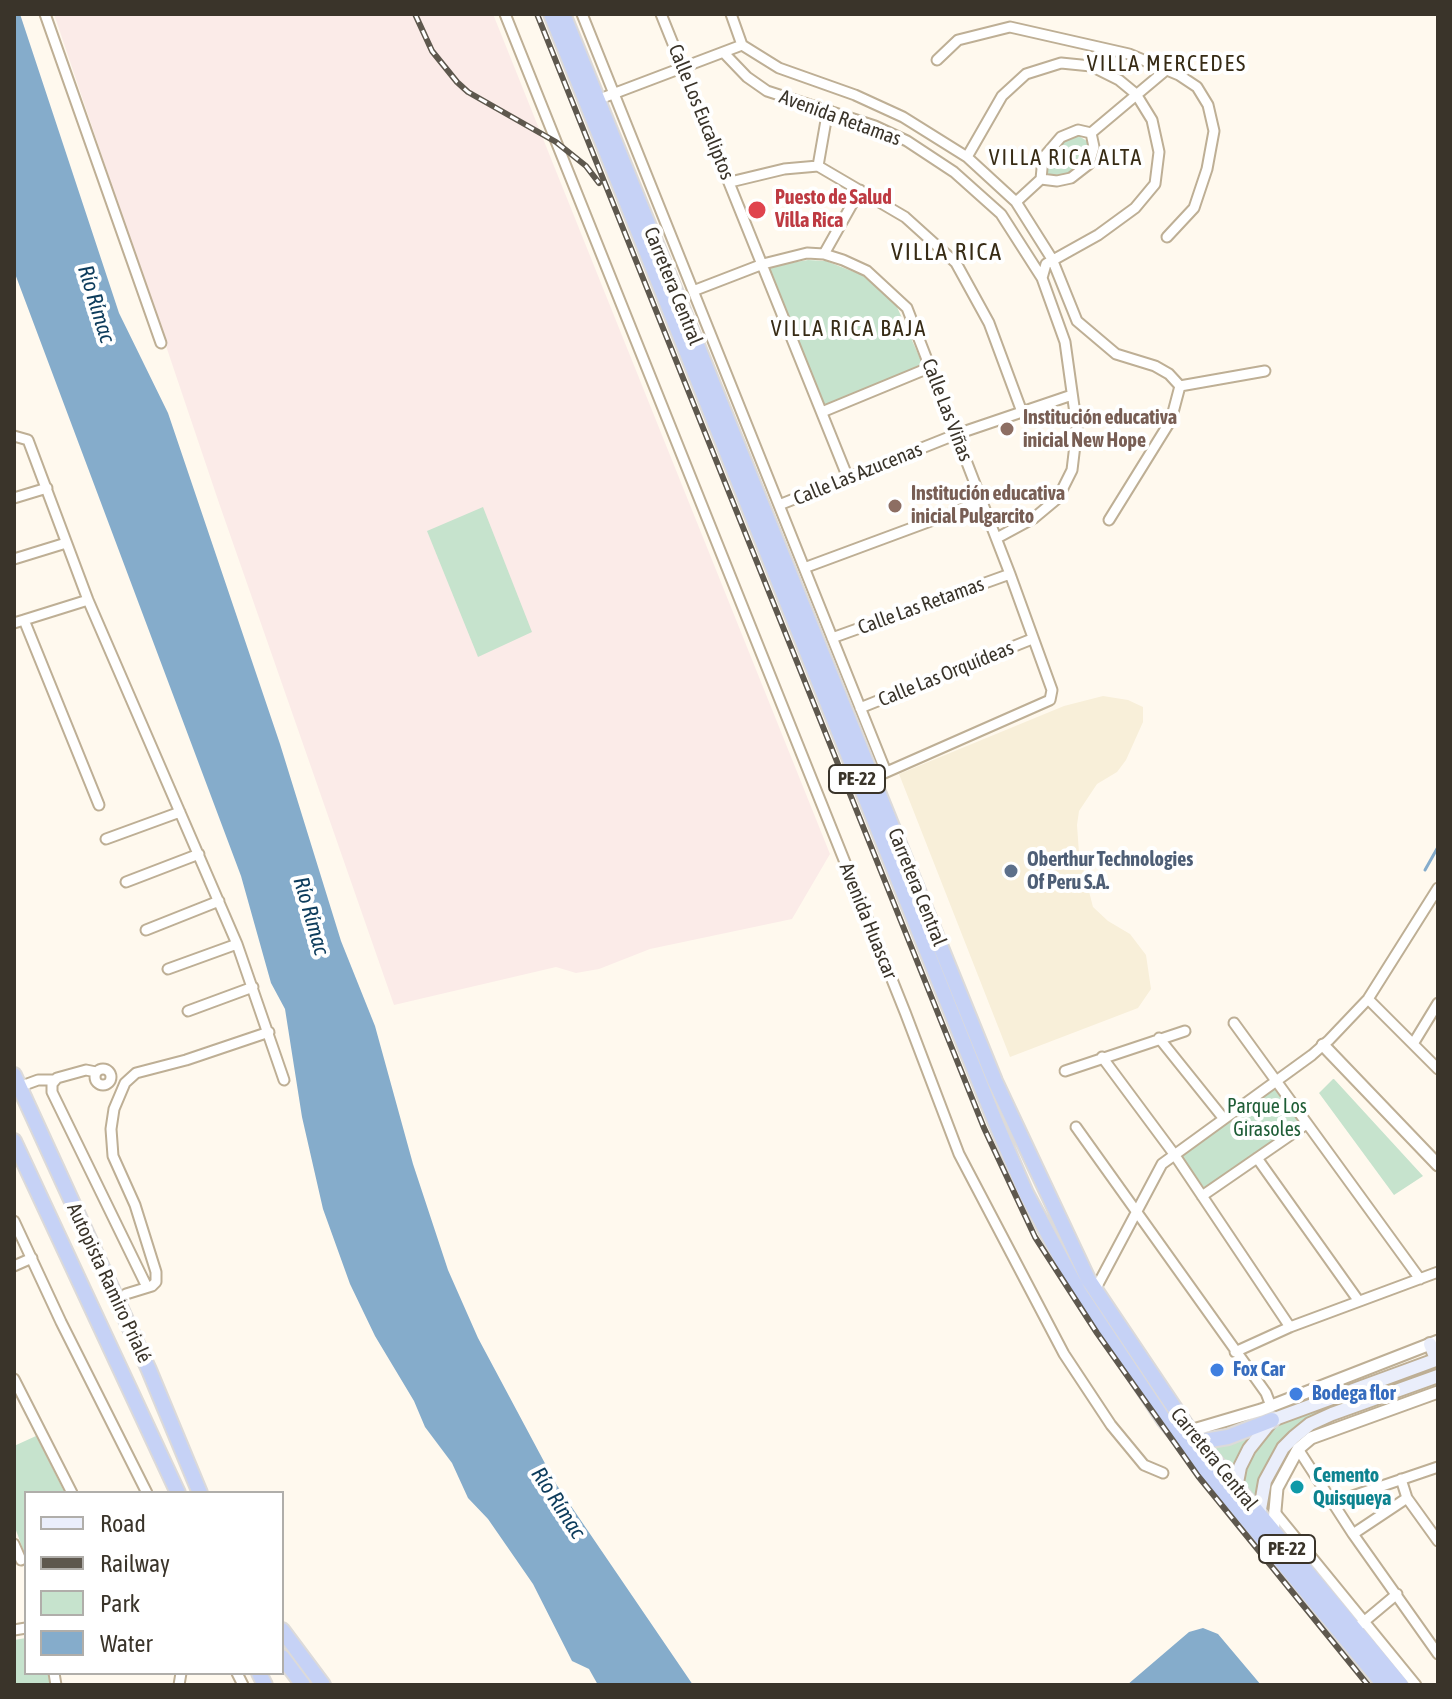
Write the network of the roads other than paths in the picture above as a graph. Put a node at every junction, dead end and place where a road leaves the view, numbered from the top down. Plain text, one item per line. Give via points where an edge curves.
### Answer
1 (45, 14) edge
2 (505, 14) edge
3 (551, 14) edge
4 (563, 14) edge
5 (582, 14) edge
6 (661, 14) edge
7 (731, 14) edge
8 (742, 45) junction
9 (724, 53) junction
10 (937, 60) dead end
11 (684, 68) junction
12 (1166, 70) junction
13 (1136, 94) junction
14 (615, 95) junction
15 (597, 100) junction
16 (828, 109) junction
17 (1091, 133) junction
18 (967, 157) junction
19 (818, 166) junction
20 (1041, 179) junction
21 (730, 182) junction
22 (860, 190) junction
23 (1016, 202) junction
24 (1167, 237) dead end
25 (824, 254) junction
26 (1052, 259) junction
27 (763, 264) junction
28 (1042, 278) junction
29 (693, 291) junction
30 (161, 343) dead end
31 (931, 367) junction
32 (1265, 371) dead end
33 (1180, 386) junction
34 (1072, 395) junction
35 (822, 412) junction
36 (1022, 412) junction
37 (957, 434) junction
38 (14, 436) edge
39 (848, 478) junction
40 (47, 488) junction
41 (14, 498) edge
42 (982, 502) junction
43 (779, 505) junction
44 (1109, 520) dead end
45 (997, 538) junction
46 (66, 543) junction
47 (14, 559) edge
48 (804, 568) junction
49 (1010, 574) junction
50 (88, 600) junction
51 (19, 622) edge
52 (832, 638) junction
53 (1032, 639) junction
54 (847, 715) junction
55 (880, 775) junction
56 (99, 805) dead end
57 (180, 812) junction
58 (106, 839) dead end
59 (199, 854) junction
60 (126, 882) dead end
61 (1438, 888) edge
62 (219, 901) junction
63 (146, 930) dead end
64 (237, 944) junction
65 (168, 969) dead end
66 (253, 987) junction
67 (1368, 999) junction
68 (1438, 1003) edge
69 (188, 1011) dead end
70 (1234, 1023) dead end
71 (1185, 1031) dead end
72 (269, 1032) junction
73 (1159, 1038) junction
74 (1413, 1044) junction
75 (1323, 1045) junction
76 (1102, 1057) junction
77 (1438, 1069) edge
78 (1065, 1071) dead end
79 (96, 1072) dead end
80 (55, 1080) junction
81 (284, 1080) dead end
82 (17, 1081) edge
83 (1275, 1082) junction
84 (1224, 1119) junction
85 (1305, 1125) junction
86 (1076, 1127) dead end
87 (14, 1141) edge
88 (1174, 1154) junction
89 (1257, 1158) junction
90 (1438, 1165) edge
91 (1202, 1196) junction
92 (1135, 1211) junction
93 (14, 1221) edge
94 (32, 1258) junction
95 (14, 1266) edge
96 (1438, 1272) edge
97 (1420, 1279) junction
98 (147, 1287) junction
99 (1095, 1290) junction
100 (126, 1294) dead end
101 (1358, 1300) junction
102 (1290, 1327) junction
103 (1434, 1342) edge
104 (1235, 1352) junction
105 (1437, 1359) edge
106 (14, 1379) edge
107 (1435, 1379) edge
108 (1378, 1381) junction
109 (1438, 1392) edge
110 (1386, 1395) junction
111 (1272, 1413) junction
112 (1332, 1414) junction
113 (1326, 1432) junction
114 (1194, 1437) junction
115 (1298, 1449) junction
116 (1438, 1467) edge
117 (1163, 1473) dead end
118 (1401, 1479) junction
119 (1235, 1487) junction
120 (71, 1491) edge
121 (146, 1491) edge
122 (177, 1491) edge
123 (199, 1491) edge
124 (1407, 1498) junction
125 (1335, 1502) junction
126 (1234, 1505) junction
127 (1274, 1511) junction
128 (1259, 1515) junction
129 (1273, 1533) junction
130 (1353, 1534) junction
131 (1438, 1541) edge
132 (14, 1544) edge
133 (20, 1560) edge
134 (1397, 1594) junction
135 (1321, 1599) junction
136 (1360, 1625) junction
137 (284, 1633) edge
138 (1438, 1654) edge
139 (284, 1660) edge
140 (303, 1685) edge
141 (323, 1685) edge
142 (1384, 1685) edge
143 (1401, 1685) edge
144 (1416, 1685) edge

1 - 30 street
2 - 117 street, Avenida Huascar via 959,1154 1064,1354 1144,1465
3 - 54 highway, Carretera Central / PE-22
4 - 15 highway, Carretera Central / PE-22
5 - 14 street
6 - 11 street, Calle Los Eucaliptos
7 - 8 street
8 - 9 street
8 - 18 street via 779,68 903,117
9 - 11 street
9 - 16 street, Avenida Retamas via 767,91
10 - 12 street via 958,40 1010,27 1129,54
11 - 14 street
11 - 21 street, Calle Los Eucaliptos
12 - 13 street
12 - 24 street via 1197,87 1214,131 1194,208
13 - 17 street
13 - 18 street via 1091,66 1061,63 1026,74 1002,96
13 - 26 street via 1152,120 1159,152 1155,184 1135,208 1098,235
14 - 15 street
14 - 29 street
15 - 54 highway, Carretera Central / PE-22
16 - 19 street
16 - 28 street, Avenida Retamas via 907,141 954,172 1001,214
17 - 20 street via 1078,130 1061,137 1043,158
17 - 20 street via 1089,164 1071,178
18 - 23 street
19 - 21 street
19 - 22 street
20 - 23 street
21 - 27 street, Calle Los Eucaliptos
22 - 25 street
22 - 36 street via 905,217 956,263 989,323
23 - 26 street
25 - 27 street, Calle Las Viñas
25 - 31 street, Calle Las Viñas via 867,271 907,308
26 - 28 street
26 - 33 street via 1077,321 1116,354 1155,366
27 - 29 street, Calle Las Viñas
27 - 35 street, Calle Los Eucaliptos
28 - 34 street, Avenida Retamas via 1065,342
29 - 43 street
31 - 35 street
31 - 37 street, Calle Las Viñas
32 - 33 street
33 - 44 street via 1171,420
34 - 36 street, Calle Las Azucenas
34 - 45 street, Avenida Retamas via 1077,428 1066,483 1058,498 1034,518
35 - 39 street, Calle Los Eucaliptos
36 - 37 street, Calle Las Azucenas
37 - 39 street, Calle Las Azucenas
37 - 42 street, Calle Las Viñas
38 - 40 street via 28,440
39 - 43 street, Calle Las Azucenas
40 - 41 street
40 - 46 street
42 - 45 street, Calle Las Viñas
42 - 48 street
43 - 48 street
45 - 49 street, Calle Las Viñas
46 - 47 street
46 - 50 street
48 - 52 street
49 - 52 street, Calle Las Retamas
49 - 53 street, Calle Las Viñas
50 - 51 street
50 - 57 street
51 - 56 street
52 - 54 street
53 - 54 street, Calle Las Orquídeas
53 - 55 street, Calle Las Viñas via 1052,690 1049,702
54 - 55 highway, Carretera Central / PE-22
54 - 126 highway, Carretera Central / PE-22 via 1026,1193 1079,1292 1164,1420
55 - 99 highway, Carretera Central / PE-22 via 1015,1128
57 - 58 street
57 - 59 street
59 - 60 street
59 - 62 street
61 - 67 street
62 - 63 street
62 - 64 street
64 - 65 street
64 - 66 street
66 - 69 street
66 - 72 street
67 - 74 street
67 - 75 street
68 - 74 street
70 - 83 street
71 - 73 street
72 - 81 street
72 - 98 street via 136,1073 125,1083 114,1109 113,1156 156,1272 156,1282
73 - 76 street
73 - 84 street
74 - 77 street
75 - 83 street
75 - 90 street
76 - 78 street
76 - 88 street
79 - 80 street via 67,1073
80 - 82 street
80 - 98 street via 52,1092
82 - 123 highway, Autopista Ramiro Prialé
83 - 84 street
83 - 85 street
84 - 88 street
85 - 89 street
85 - 97 street
86 - 92 street
87 - 122 highway, Autopista Ramiro Prialé
88 - 91 street
88 - 92 street via 1162,1164
89 - 91 street
89 - 101 street
91 - 102 street
92 - 99 street
92 - 104 street
93 - 94 street
94 - 95 street
94 - 121 street
96 - 97 street
97 - 101 street
98 - 100 street
99 - 114 highway, Carretera Central / PE-22
101 - 102 street
102 - 104 street
103 - 105 main road
103 - 111 street
104 - 111 street via 1266,1393
105 - 108 main road
106 - 120 street
107 - 110 main road
108 - 110 main road
108 - 111 main road
109 - 113 street
110 - 112 main road
111 - 114 highway via 1228,1437
111 - 119 main road via 1249,1449
112 - 113 main road
112 - 128 main road via 1310,1424 1283,1448 1265,1481
113 - 115 street
114 - 119 highway, Carretera Central / PE-22
115 - 125 street
115 - 127 street via 1277,1488
116 - 118 street
118 - 124 street
118 - 125 street
119 - 126 main road
119 - 128 highway, Carretera Central / PE-22
124 - 130 street
124 - 131 street
125 - 130 street
126 - 135 highway, Carretera Central / PE-22
127 - 129 street
127 - 136 street
128 - 129 highway, Carretera Central / PE-22
129 - 135 highway, Carretera Central / PE-22
130 - 134 street
132 - 133 street
134 - 136 street
134 - 138 street
135 - 136 highway, Carretera Central / PE-22
135 - 142 highway, Carretera Central / PE-22
136 - 143 highway, Carretera Central / PE-22
136 - 144 street
137 - 141 highway
139 - 140 highway

